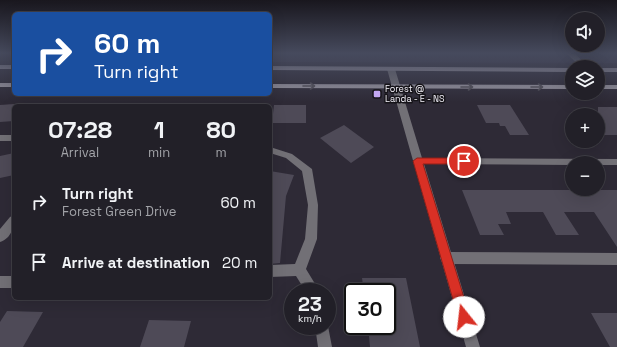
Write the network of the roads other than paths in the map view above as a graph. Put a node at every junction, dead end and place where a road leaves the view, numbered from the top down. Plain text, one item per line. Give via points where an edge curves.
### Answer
1 (391, 69) edge
2 (426, 69) edge
3 (565, 70) edge
4 (605, 70) edge
5 (617, 70) edge
6 (605, 84) edge
7 (0, 85) edge
8 (12, 85) edge
9 (272, 86) edge
10 (396, 86) junction
11 (565, 87) edge
12 (608, 87) joint
13 (617, 87) edge
14 (0, 138) edge
15 (12, 138) edge
16 (272, 151) edge
17 (417, 161) junction
18 (617, 162) edge
19 (12, 222) edge
20 (0, 237) edge
21 (446, 258) junction
22 (617, 259) edge
23 (299, 270) junction
24 (272, 272) edge
25 (0, 282) edge
26 (12, 282) edge
27 (308, 283) edge
28 (323, 335) edge
29 (325, 347) edge
30 (473, 347) edge

1 - 10 street
2 - 3 main road
4 - 5 main road
6 - 12 main road
7 - 8 main road
9 -> 10 main road
10 -> 11 main road
10 - 17 street
12 - 13 main road
14 - 15 street
16 - 23 street via 289,156 307,169 313,205 311,239
17 - 18 street
17 - 21 street
19 - 20 street
21 - 22 street
21 - 30 street
23 - 24 street
23 - 27 street
25 - 26 street
28 - 29 street

